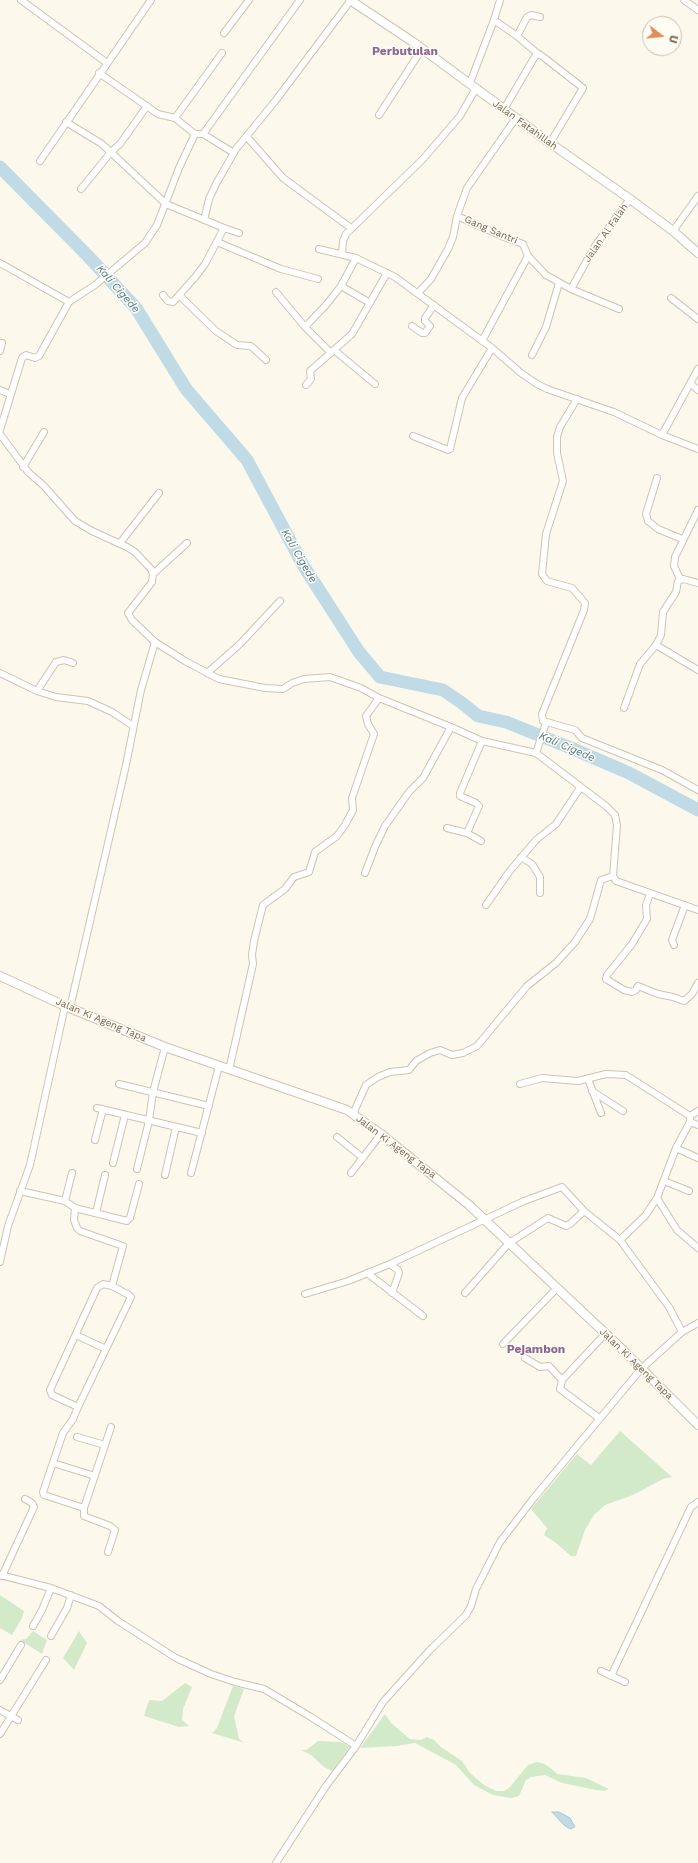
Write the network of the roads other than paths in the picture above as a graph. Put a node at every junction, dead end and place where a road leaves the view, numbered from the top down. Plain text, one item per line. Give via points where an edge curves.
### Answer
1 (21, 0) edge
2 (151, 0) edge
3 (249, 0) edge
4 (300, 0) edge
5 (351, 0) edge
6 (500, 0) edge
7 (684, 0) edge
8 (698, 10) edge
9 (540, 17) dead end
10 (494, 20) junction
11 (224, 33) dead end
12 (517, 36) junction
13 (422, 49) junction
14 (222, 52) dead end
15 (537, 53) junction
16 (107, 63) junction
17 (99, 74) junction
18 (473, 86) junction
19 (146, 106) junction
20 (504, 109) junction
21 (379, 115) dead end
22 (175, 118) junction
23 (516, 118) junction
24 (66, 122) junction
25 (195, 134) junction
26 (203, 134) junction
27 (246, 138) junction
28 (550, 143) junction
29 (111, 152) junction
30 (234, 153) junction
31 (40, 161) dead end
32 (81, 189) dead end
33 (698, 196) edge
34 (630, 199) junction
35 (166, 204) junction
36 (457, 216) junction
37 (204, 220) junction
38 (224, 228) junction
39 (351, 228) junction
40 (673, 231) junction
41 (239, 233) dead end
42 (217, 242) junction
43 (319, 249) dead end
44 (698, 253) edge
45 (342, 254) junction
46 (528, 256) junction
47 (356, 258) junction
48 (0, 263) edge
49 (387, 273) junction
50 (318, 279) dead end
51 (559, 282) junction
52 (340, 286) junction
53 (571, 288) junction
54 (276, 292) dead end
55 (418, 293) junction
56 (163, 295) dead end
57 (179, 295) junction
58 (671, 298) dead end
59 (69, 302) junction
60 (370, 303) junction
61 (434, 305) junction
62 (619, 309) dead end
63 (698, 319) edge
64 (412, 326) dead end
65 (305, 327) junction
66 (482, 341) junction
67 (2, 343) dead end
68 (492, 348) junction
69 (0, 351) edge
70 (332, 352) junction
71 (532, 355) dead end
72 (266, 360) dead end
73 (698, 369) edge
74 (375, 384) dead end
75 (691, 384) junction
76 (306, 385) dead end
77 (0, 390) edge
78 (698, 390) edge
79 (10, 394) junction
80 (577, 399) junction
81 (0, 430) edge
82 (44, 432) dead end
83 (0, 434) edge
84 (662, 435) junction
85 (413, 436) dead end
86 (698, 449) edge
87 (24, 466) junction
88 (657, 478) dead end
89 (159, 493) dead end
90 (698, 510) edge
91 (682, 539) junction
92 (120, 543) junction
93 (187, 543) dead end
94 (153, 574) junction
95 (680, 579) junction
96 (698, 583) edge
97 (280, 601) dead end
98 (155, 642) junction
99 (656, 645) junction
100 (73, 663) dead end
101 (698, 670) edge
102 (0, 673) edge
103 (207, 673) junction
104 (37, 691) junction
105 (379, 698) junction
106 (624, 708) dead end
107 (546, 723) junction
108 (133, 726) junction
109 (451, 727) junction
110 (482, 741) junction
111 (536, 751) junction
112 (580, 788) junction
113 (698, 790) edge
114 (447, 828) dead end
115 (467, 833) junction
116 (481, 841) dead end
117 (521, 857) junction
118 (365, 873) dead end
119 (613, 876) junction
120 (540, 893) dead end
121 (650, 894) junction
122 (685, 905) junction
123 (486, 906) dead end
124 (698, 910) edge
125 (674, 945) dead end
126 (0, 976) edge
127 (698, 983) edge
128 (68, 1007) junction
129 (165, 1047) junction
130 (219, 1066) junction
131 (229, 1070) junction
132 (588, 1079) junction
133 (118, 1084) dead end
134 (520, 1084) dead end
135 (592, 1091) junction
136 (153, 1092) junction
137 (209, 1106) junction
138 (623, 1110) dead end
139 (698, 1111) edge
140 (601, 1113) dead end
141 (353, 1114) junction
142 (125, 1115) junction
143 (690, 1119) junction
144 (149, 1121) junction
145 (698, 1125) edge
146 (176, 1127) junction
147 (202, 1133) junction
148 (382, 1134) junction
149 (337, 1137) dead end
150 (95, 1140) dead end
151 (676, 1148) junction
152 (363, 1158) junction
153 (698, 1158) edge
154 (113, 1163) dead end
155 (138, 1169) dead end
156 (72, 1173) dead end
157 (191, 1173) dead end
158 (351, 1173) dead end
159 (105, 1175) dead end
160 (165, 1175) dead end
161 (664, 1181) junction
162 (139, 1184) dead end
163 (689, 1190) dead end
164 (20, 1191) junction
165 (657, 1198) junction
166 (65, 1201) junction
167 (75, 1208) junction
168 (584, 1211) junction
169 (96, 1213) junction
170 (485, 1220) junction
171 (620, 1240) junction
172 (509, 1243) junction
173 (698, 1248) edge
174 (0, 1262) edge
175 (390, 1264) junction
176 (367, 1273) junction
177 (112, 1286) junction
178 (557, 1288) junction
179 (392, 1293) junction
180 (465, 1293) dead end
181 (305, 1294) dead end
182 (423, 1316) dead end
183 (698, 1323) edge
184 (682, 1332) junction
185 (605, 1334) junction
186 (76, 1335) junction
187 (503, 1344) dead end
188 (106, 1348) junction
189 (524, 1358) dead end
190 (641, 1370) junction
191 (562, 1380) junction
192 (78, 1407) junction
193 (599, 1418) junction
194 (698, 1424) edge
195 (111, 1427) dead end
196 (77, 1436) dead end
197 (105, 1445) junction
198 (53, 1463) junction
199 (95, 1476) junction
200 (25, 1499) dead end
201 (698, 1502) edge
202 (84, 1508) junction
203 (108, 1552) dead end
204 (1, 1576) edge
205 (51, 1588) junction
206 (72, 1595) junction
207 (33, 1626) dead end
208 (51, 1636) dead end
209 (21, 1645) dead end
210 (46, 1660) dead end
211 (601, 1671) dead end
212 (611, 1676) junction
213 (0, 1680) edge
214 (625, 1682) dead end
215 (0, 1710) edge
216 (11, 1716) junction
217 (18, 1720) dead end
218 (0, 1734) edge
219 (356, 1746) junction
220 (276, 1863) edge

1 - 16 street
2 - 16 street
3 - 11 street
4 - 26 street
5 - 13 street, Jalan Fatahillah
5 - 27 street
6 - 10 street
7 - 8 street
9 - 12 street via 527,16
10 - 12 street
10 - 18 street
12 - 15 street
13 - 18 street, Jalan Fatahillah
13 - 21 street
14 - 22 street
15 - 20 street
15 - 28 street via 583,88
16 - 17 street
17 - 19 street
17 - 24 street
18 - 20 street, Jalan Fatahillah
18 - 39 street via 460,116 423,159
19 - 22 street via 158,114
19 - 29 street via 120,144
20 - 23 street, Jalan Fatahillah
22 - 25 street
23 - 28 street, Jalan Fatahillah
23 - 36 street via 467,188
24 - 29 street via 99,141
24 - 31 street
25 - 26 street
25 - 35 street
26 - 30 street
27 - 30 street
27 - 39 street via 283,178
28 - 34 street, Jalan Fatahillah
29 - 32 street
29 - 35 street
30 - 37 street via 209,199
33 - 40 street
34 - 40 street, Jalan Fatahillah
34 - 53 street, Jalan Al Falah via 595,246
35 - 37 street
35 - 59 street via 146,243 95,285
36 - 46 street, Gang Santri via 524,245
36 - 55 street via 448,249 431,279
37 - 38 street
38 - 41 street
38 - 42 street
39 - 45 street via 344,238
40 - 44 street, Jalan Fatahillah
42 - 50 street via 281,269
42 - 57 street via 205,264
43 - 45 street
45 - 47 street
46 - 51 street via 546,275
46 - 66 street
47 - 49 street
47 - 52 street
48 - 59 street
49 - 55 street
49 - 60 street
51 - 53 street
51 - 71 street via 546,327
52 - 60 street
52 - 65 street
53 - 62 street
54 - 65 street
55 - 61 street
56 - 57 street via 171,302
57 - 72 street via 216,331 237,345 251,346
58 - 63 street
59 - 79 street via 39,356 35,358 26,355 22,358
60 - 70 street via 352,334
61 - 64 street via 425,318 430,326 425,333 422,334
61 - 66 street
65 - 70 street
66 - 68 street
67 - 69 street
68 - 80 street via 528,378 547,389
68 - 85 street via 462,398 450,449
70 - 74 street
70 - 76 street via 310,371 311,379
73 - 75 street
75 - 78 street
75 - 84 street
77 - 79 street
79 - 81 street
80 - 84 street via 614,412
80 - 107 street via 560,427 557,437 557,453 563,481 546,534 542,574 547,582 572,588 585,603 542,714
82 - 87 street
83 - 87 street
84 - 86 street
87 - 92 street via 75,521
88 - 91 street via 646,514 648,521 658,529
89 - 92 street
90 - 91 street
91 - 95 street via 674,563
92 - 94 street via 135,552
93 - 94 street
94 - 98 street via 150,586 128,613
95 - 96 street
95 - 99 street via 676,592 663,612 661,635
97 - 103 street via 240,644
98 - 103 street
98 - 108 street
99 - 101 street
99 - 106 street via 640,664
100 - 104 street via 64,660 56,662
102 - 104 street
103 - 105 street via 240,684 277,689 283,689 304,679 330,677 361,688
104 - 108 street via 56,697 88,700
105 - 109 street
105 - 131 street via 366,716 374,734 352,798 352,810 346,825 337,836 315,852 308,872 294,877 285,889 263,905 254,941 254,964
107 - 111 street
107 - 113 street via 574,730 582,738 662,770
108 - 128 street
109 - 110 street
109 - 118 street via 423,778 409,792 385,826
110 - 111 street
110 - 115 street via 460,793 460,796 476,802 479,806
111 - 112 street
112 - 117 street via 556,824 536,840
112 - 119 street via 615,815 617,825
114 - 115 street
115 - 116 street
117 - 120 street via 532,864 540,877
117 - 123 street
119 - 121 street via 616,881
119 - 141 street via 601,880 590,919 575,942 556,963 527,986 477,1046 452,1055 440,1050 430,1053 416,1061 409,1070 390,1072 378,1077 366,1085
121 - 122 street
121 - 127 street via 646,905 647,919 606,979 624,990 632,992 638,986 684,1001 692,994
122 - 124 street
122 - 125 street via 672,940
126 - 128 street, Jalan Ki Ageng Tapa
128 - 129 street, Jalan Ki Ageng Tapa
128 - 164 street via 30,1165
129 - 130 street, Jalan Ki Ageng Tapa
129 - 136 street
130 - 131 street, Jalan Ki Ageng Tapa
130 - 137 street
131 - 141 street, Jalan Ki Ageng Tapa
132 - 134 street via 571,1081 542,1078
132 - 135 street
132 - 143 street via 606,1074 626,1075
133 - 136 street
135 - 138 street
135 - 140 street
136 - 137 street
136 - 144 street
137 - 147 street
139 - 143 street
141 - 148 street, Jalan Ki Ageng Tapa
142 - 144 street
142 - 150 street via 100,1109
142 - 154 street
143 - 145 street
143 - 151 street
144 - 146 street
144 - 155 street
146 - 147 street
146 - 160 street
147 - 157 street
148 - 152 street
148 - 170 street, Jalan Ki Ageng Tapa
149 - 152 street
151 - 153 street
151 - 161 street
152 - 158 street
156 - 166 street
159 - 169 street
161 - 163 street
161 - 165 street
162 - 169 street via 129,1220
164 - 166 street
164 - 174 street via 8,1226
165 - 171 street via 645,1216
165 - 173 street via 677,1230
166 - 167 street
167 - 169 street
167 - 177 street via 74,1220 80,1231 123,1246
168 - 170 street via 562,1187 524,1201
168 - 171 street
168 - 172 street via 566,1226 548,1218
170 - 172 street, Jalan Ki Ageng Tapa
170 - 175 street
171 - 184 street via 669,1307
172 - 178 street, Jalan Ki Ageng Tapa
172 - 180 street
175 - 176 street
175 - 179 street via 399,1273
176 - 179 street
176 - 181 street
177 - 186 street via 103,1284 97,1288
177 - 188 street via 131,1297
178 - 185 street, Jalan Ki Ageng Tapa
178 - 187 street
179 - 182 street
183 - 184 street
184 - 190 street
185 - 190 street, Jalan Ki Ageng Tapa
185 - 191 street
186 - 188 street
186 - 192 street via 50,1393
188 - 192 street
189 - 191 street via 540,1367 549,1366
190 - 193 street
190 - 194 street, Jalan Ki Ageng Tapa
191 - 193 street via 560,1389
192 - 198 street via 63,1433
193 - 219 street via 500,1542 466,1615 425,1655 383,1702
195 - 197 street
196 - 197 street
197 - 199 street
198 - 199 street
198 - 202 street via 44,1495
199 - 202 street
200 - 204 street via 34,1507
201 - 212 street via 691,1507
202 - 203 street via 84,1516 114,1528
204 - 205 street
205 - 206 street
205 - 207 street
206 - 208 street
206 - 219 street via 99,1606 176,1658 217,1676 264,1689
209 - 213 street
210 - 216 street
211 - 212 street
212 - 214 street
215 - 216 street
216 - 217 street
216 - 218 street
219 - 220 street via 326,1786

